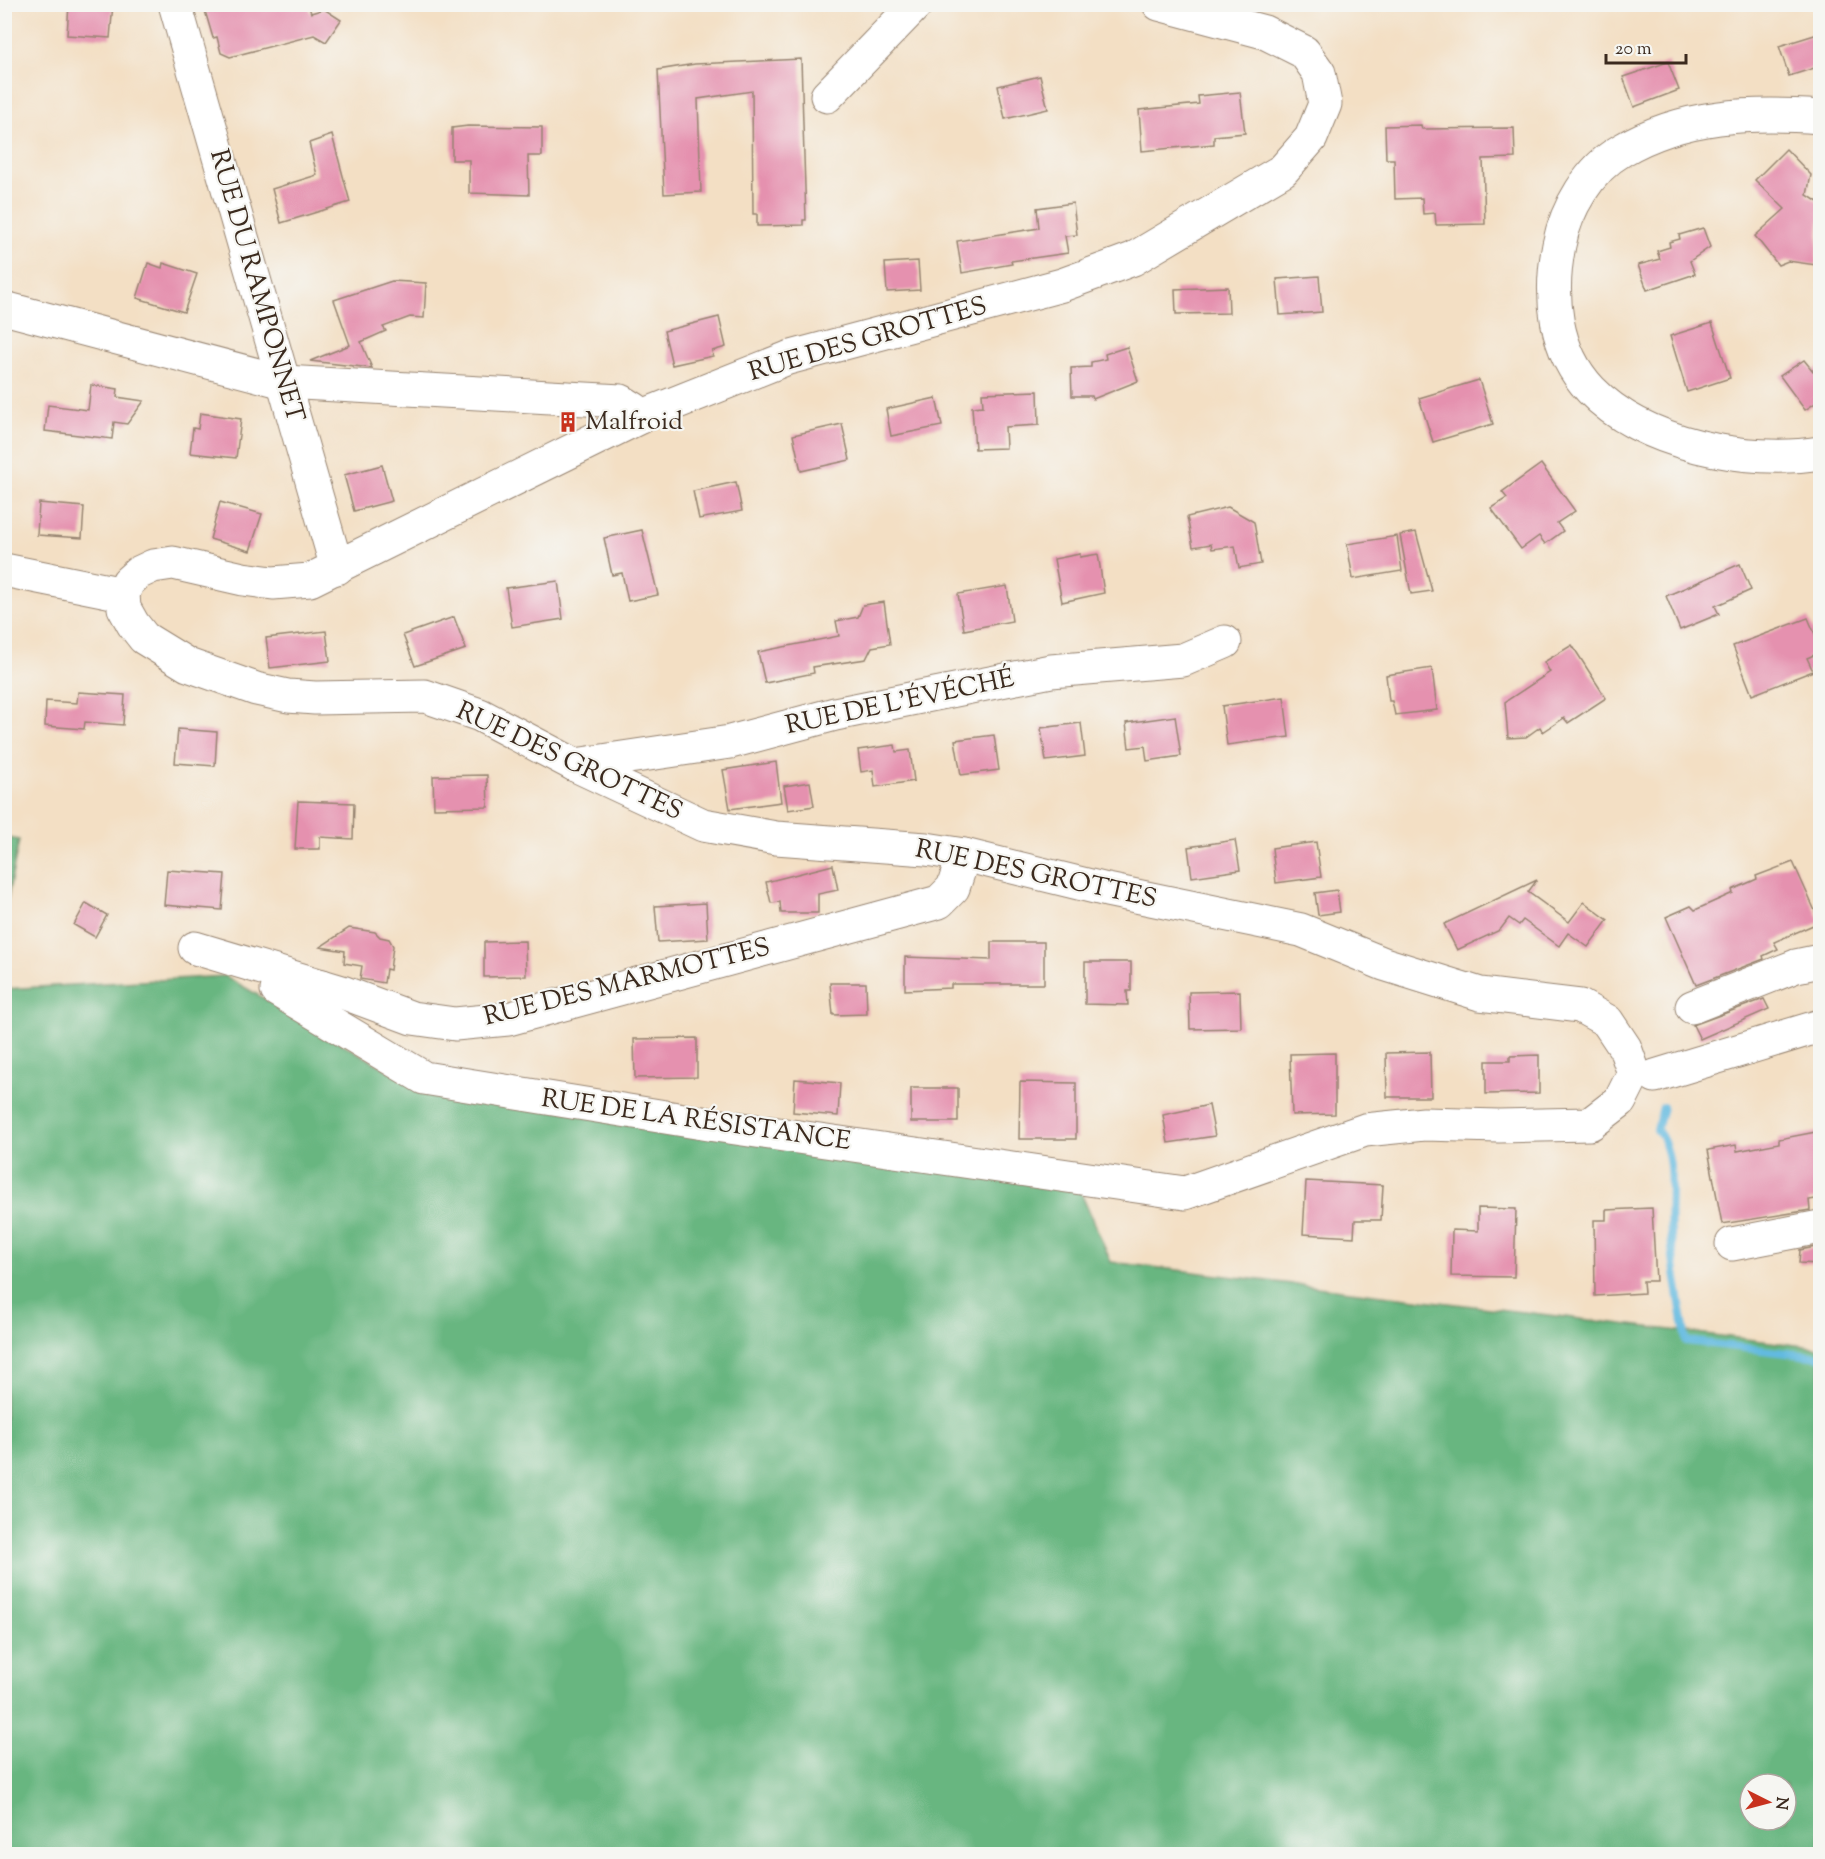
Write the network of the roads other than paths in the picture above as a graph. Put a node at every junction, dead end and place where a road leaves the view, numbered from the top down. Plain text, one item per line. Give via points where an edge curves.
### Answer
1 (175, 4) edge
2 (916, 4) edge
3 (1159, 4) edge
4 (827, 96) dead end
5 (1821, 117) edge
6 (4, 308) edge
7 (284, 381) junction
8 (640, 417) junction
9 (1821, 453) edge
10 (337, 568) junction
11 (4, 570) edge
12 (123, 594) junction
13 (1225, 642) dead end
14 (575, 765) junction
15 (964, 855) junction
16 (195, 948) dead end
17 (1821, 961) edge
18 (322, 986) junction
19 (1692, 1007) dead end
20 (1821, 1026) edge
21 (1655, 1076) dead end
22 (1185, 1193) joint
23 (1821, 1227) edge
24 (1732, 1244) dead end

1 - 7 street, RUE DU RAMPONNET
2 - 4 street
3 - 8 street, RUE DES GROTTES via 1264,32 1304,52 1319,73 1325,104 1311,138 1283,170 1133,259 1062,285 788,358
5 - 9 street via 1775,114 1683,124 1620,151 1589,178 1572,207 1560,237 1553,277 1556,323 1568,356 1591,390 1627,418 1674,439 1721,452
6 - 7 street
7 - 8 street via 621,401
7 - 10 street, RUE DU RAMPONNET
8 - 10 street, RUE DES GROTTES
10 - 12 street, RUE DES GROTTES via 310,580 273,583 173,563 138,573
11 - 12 street
12 - 14 street, RUE DES GROTTES via 124,608 144,638 188,665 288,696 424,696 480,715
13 - 14 street, RUE DE L'ÉVÉCHÉ via 1183,660 1051,671 835,714 729,742
14 - 15 street, RUE DES GROTTES via 704,825 776,838
15 - 18 street, RUE DES MARMOTTES via 953,888 939,902 508,1019 455,1024 412,1018
15 - 22 street, RUE DES GROTTES via 1107,890 1301,930 1383,964 1480,994 1580,1006 1607,1021 1625,1048 1634,1073 1620,1101 1590,1124 1424,1124 1365,1130
16 - 18 street, RUE DES MARMOTTES
17 - 19 street via 1796,966
18 - 22 street, RUE DE LA RÉSISTANCE via 287,983 277,990 424,1078
20 - 21 street
23 - 24 street

